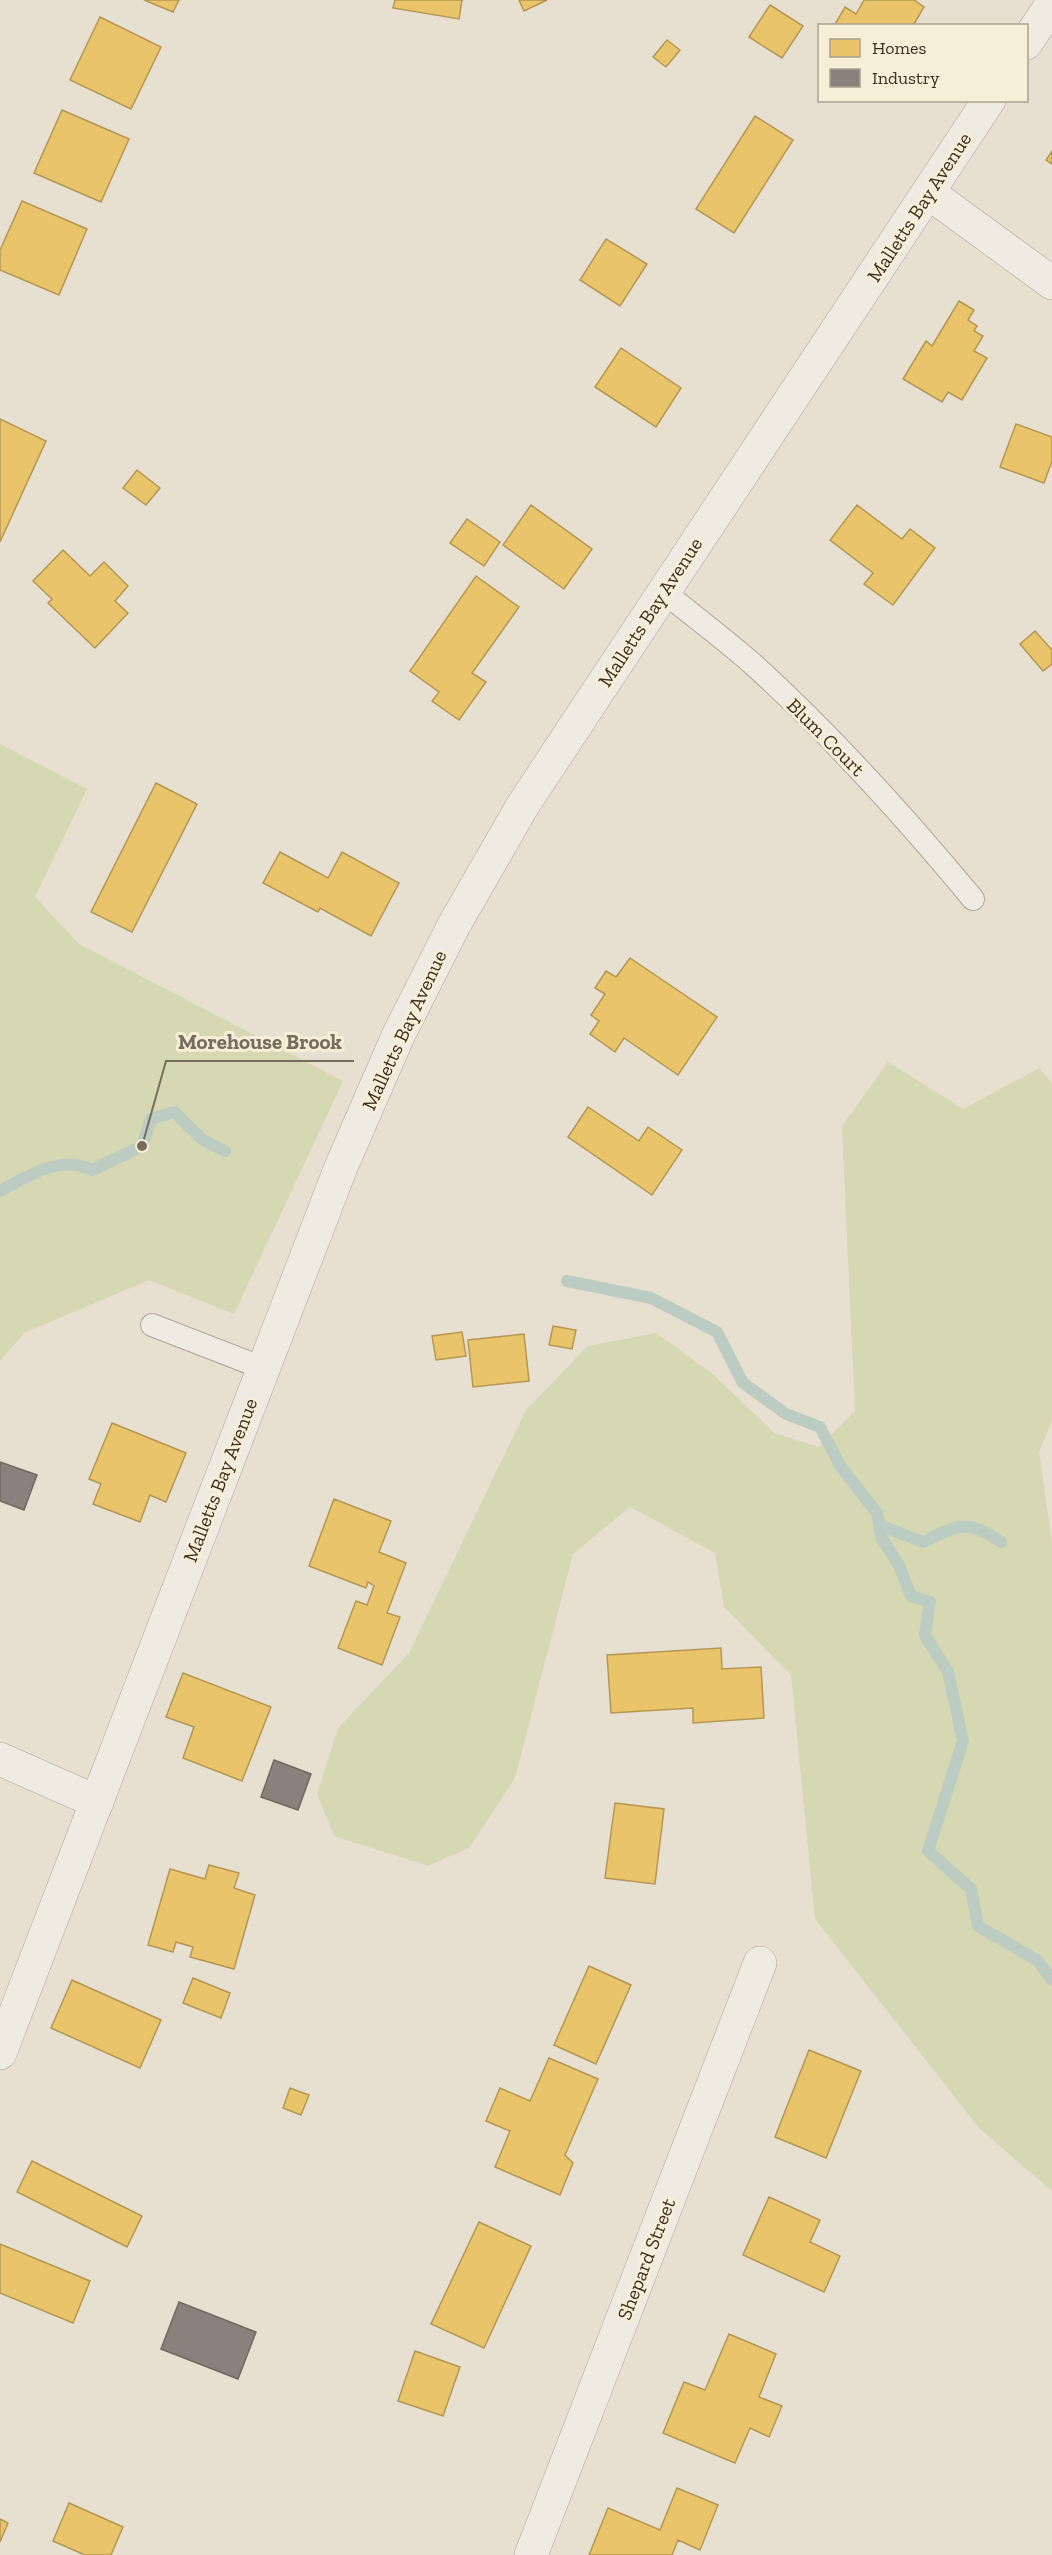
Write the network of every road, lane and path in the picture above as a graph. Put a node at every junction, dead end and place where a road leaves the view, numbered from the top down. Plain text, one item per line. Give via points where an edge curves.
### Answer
1 (1052, 4) edge
2 (1028, 40) edge
3 (988, 102) edge
4 (928, 193) junction
5 (1052, 283) edge
6 (663, 591) junction
7 (973, 899) dead end
8 (152, 1325) dead end
9 (263, 1368) junction
10 (0, 1759) edge
11 (96, 1802) junction
12 (760, 1963) dead end
13 (0, 2053) edge
14 (531, 2555) edge

1 - 2 street
3 - 4 street, Malletts Bay Avenue
4 - 5 street
4 - 6 street, Malletts Bay Avenue
6 - 7 lane, Blum Court via 753,665 834,742
6 - 9 street, Malletts Bay Avenue via 523,805 454,925 398,1036 340,1167
8 - 9 lane
9 - 11 street, Malletts Bay Avenue
10 - 11 street
11 - 13 street, Malletts Bay Avenue
12 - 14 street, Shepard Street

